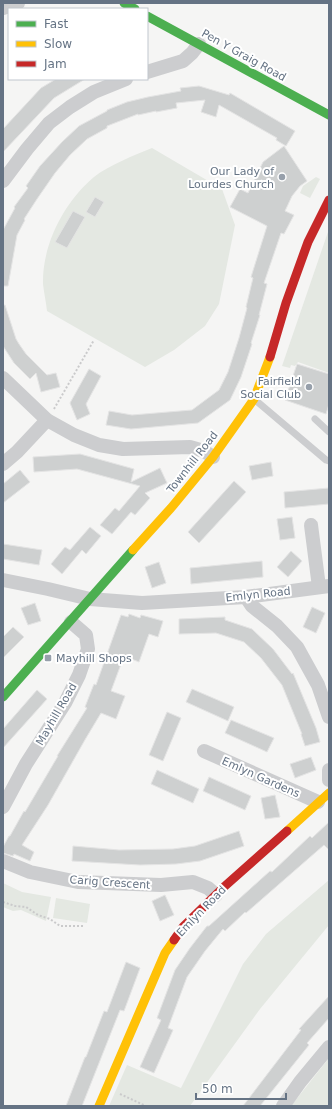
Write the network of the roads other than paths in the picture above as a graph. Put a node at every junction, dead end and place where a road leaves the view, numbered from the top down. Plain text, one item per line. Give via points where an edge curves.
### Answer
1 (18, 3) edge
2 (3, 8) edge
3 (148, 17) edge
4 (199, 44) junction
5 (148, 72) edge
6 (124, 80) edge
7 (329, 115) edge
8 (3, 181) edge
9 (329, 200) edge
10 (3, 378) edge
11 (254, 399) junction
12 (315, 419) dead end
13 (47, 420) junction
14 (329, 432) edge
15 (213, 457) junction
16 (329, 461) edge
17 (3, 464) edge
18 (311, 525) dead end
19 (3, 580) edge
20 (324, 587) edge
21 (246, 597) junction
22 (90, 599) junction
23 (71, 622) junction
24 (3, 697) edge
25 (329, 717) edge
26 (204, 751) dead end
27 (329, 770) edge
28 (329, 780) edge
29 (329, 793) edge
30 (318, 802) junction
31 (3, 807) edge
32 (3, 862) edge
33 (216, 895) junction
34 (329, 1047) edge
35 (99, 1106) edge
36 (283, 1106) edge

1 - 2 street
3 - 4 street, Pen Y Graig Road
4 - 5 street via 183,61
4 - 7 street, Pen Y Graig Road
6 - 8 street via 94,92 48,123
9 - 11 street, Townhill Road via 308,242 286,303 274,348
10 - 13 street
11 - 15 street, Townhill Road
11 - 16 lane
12 - 14 lane
13 - 15 street via 99,445 124,450 190,447
13 - 17 street
15 - 22 street, Townhill Road
18 - 20 street
19 - 22 street, Emlyn Road
20 - 21 street, Emlyn Road
21 - 22 street, Emlyn Road via 142,603
21 - 25 street via 252,606 277,626 297,647 318,685
22 - 23 street, Townhill Road
23 - 24 street, Townhill Road
23 - 31 street, Mayhill Road via 86,635 88,649 79,676
26 - 30 street, Emlyn Gardens
27 - 28 street
29 - 30 street, Emlyn Road
30 - 33 street, Emlyn Road
32 - 33 street, Carig Crescent via 30,872 78,882 161,885 193,882 208,888
33 - 35 street, Emlyn Road via 183,927 165,953
34 - 36 street

